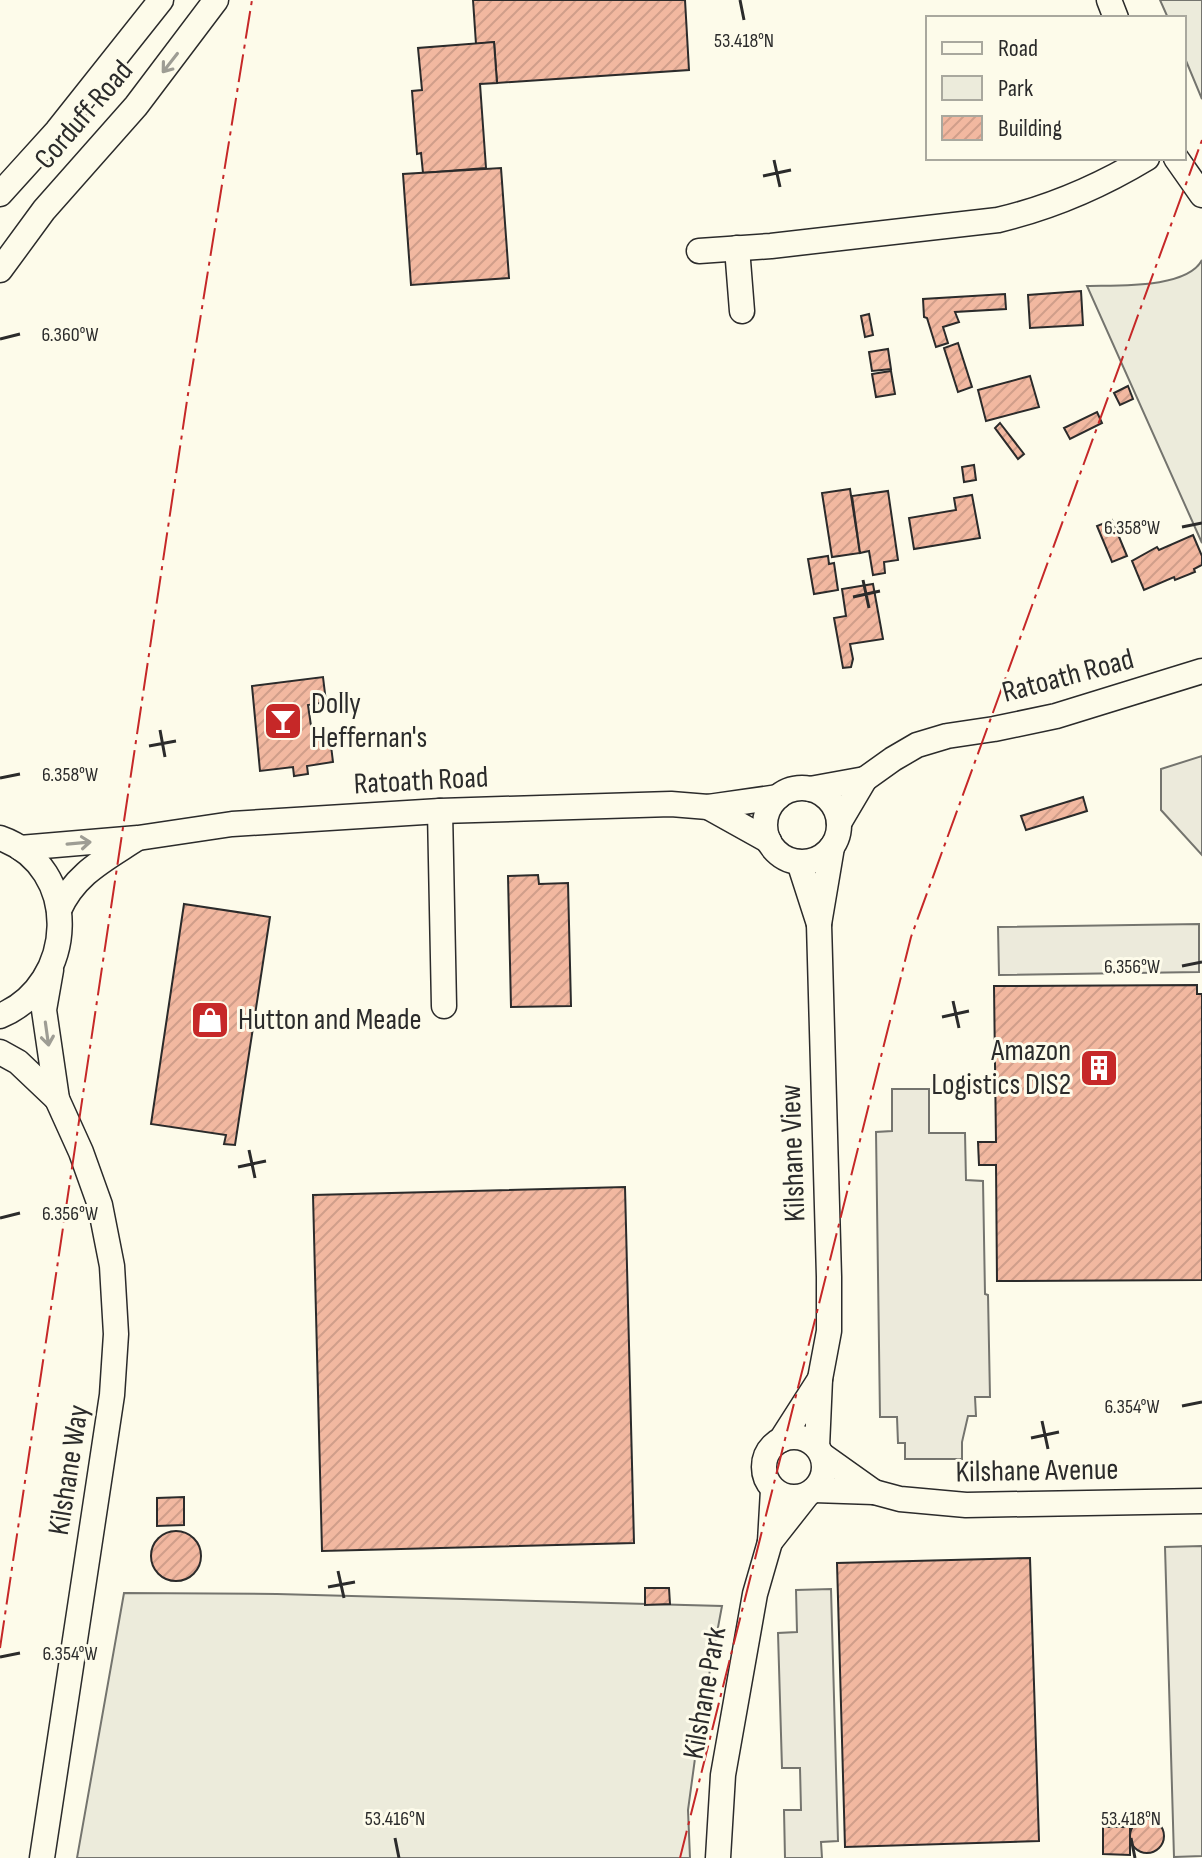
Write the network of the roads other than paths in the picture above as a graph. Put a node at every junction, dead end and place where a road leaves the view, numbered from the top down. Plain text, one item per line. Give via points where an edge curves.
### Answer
1 (161, 0) edge
2 (216, 0) edge
3 (1143, 160) edge
4 (1177, 160) edge
5 (0, 194) edge
6 (1202, 195) edge
7 (737, 248) junction
8 (699, 251) dead end
9 (0, 270) edge
10 (742, 311) dead end
11 (1202, 671) edge
12 (865, 779) junction
13 (810, 789) junction
14 (778, 797) junction
15 (708, 807) junction
16 (440, 811) junction
17 (839, 823) junction
18 (138, 838) junction
19 (769, 841) junction
20 (10, 843) edge
21 (832, 847) junction
22 (799, 862) junction
23 (59, 910) junction
24 (819, 924) junction
25 (51, 970) junction
26 (444, 1006) dead end
27 (0, 1016) edge
28 (0, 1052) edge
29 (57, 1099) junction
30 (820, 1379) junction
31 (781, 1440) junction
32 (819, 1451) junction
33 (773, 1490) junction
34 (811, 1492) junction
35 (874, 1492) junction
36 (1202, 1501) edge
37 (770, 1542) junction
38 (42, 1858) edge
39 (718, 1858) edge

1 - 5 street, Corduff Road
2 -> 9 street, Corduff Road
3 - 7 street via 1077,197 1035,212
4 - 6 street
7 - 8 street
7 - 10 street
11 - 12 street, Ratoath Road via 1056,716 932,741
12 - 13 street, Ratoath Road
12 - 17 street, Ratoath Road
13 - 14 street
13 - 17 street via 831,803
14 - 15 street, Ratoath Road
14 - 19 street via 766,816
15 - 16 street, Ratoath Road
15 - 19 street, Ratoath Road
16 - 18 street, Ratoath Road via 232,824
16 - 26 street
17 - 21 street
20 -> 18 street, Ratoath Road
18 - 23 street, Ratoath Road via 86,873 68,890
19 - 22 street via 787,859
20 - 23 street via 47,877
21 - 22 street via 823,856
21 - 24 street, Kilshane View
22 - 24 street, Kilshane View
23 - 25 street, Kilshane Way via 60,942
24 - 30 street, Kilshane View via 829,1277 829,1331
25 - 27 street via 41,987
25 -> 29 street, Kilshane Way via 44,1010
28 - 29 street, Kilshane Way
29 - 38 street, Kilshane Way via 100,1205 112,1266 116,1334 112,1395
30 - 31 street, Kilshane View
30 - 32 street, Kilshane View
31 - 32 street via 800,1437
31 - 33 street via 764,1462
32 - 34 street via 823,1475
32 - 35 street, Kilshane Avenue
33 - 34 street via 791,1498
33 - 37 street, Kilshane Park
34 - 35 street, Kilshane Avenue
34 - 37 street, Kilshane Park
35 - 36 street, Kilshane Avenue via 966,1505
37 - 39 street, Kilshane Park via 755,1594 723,1775

